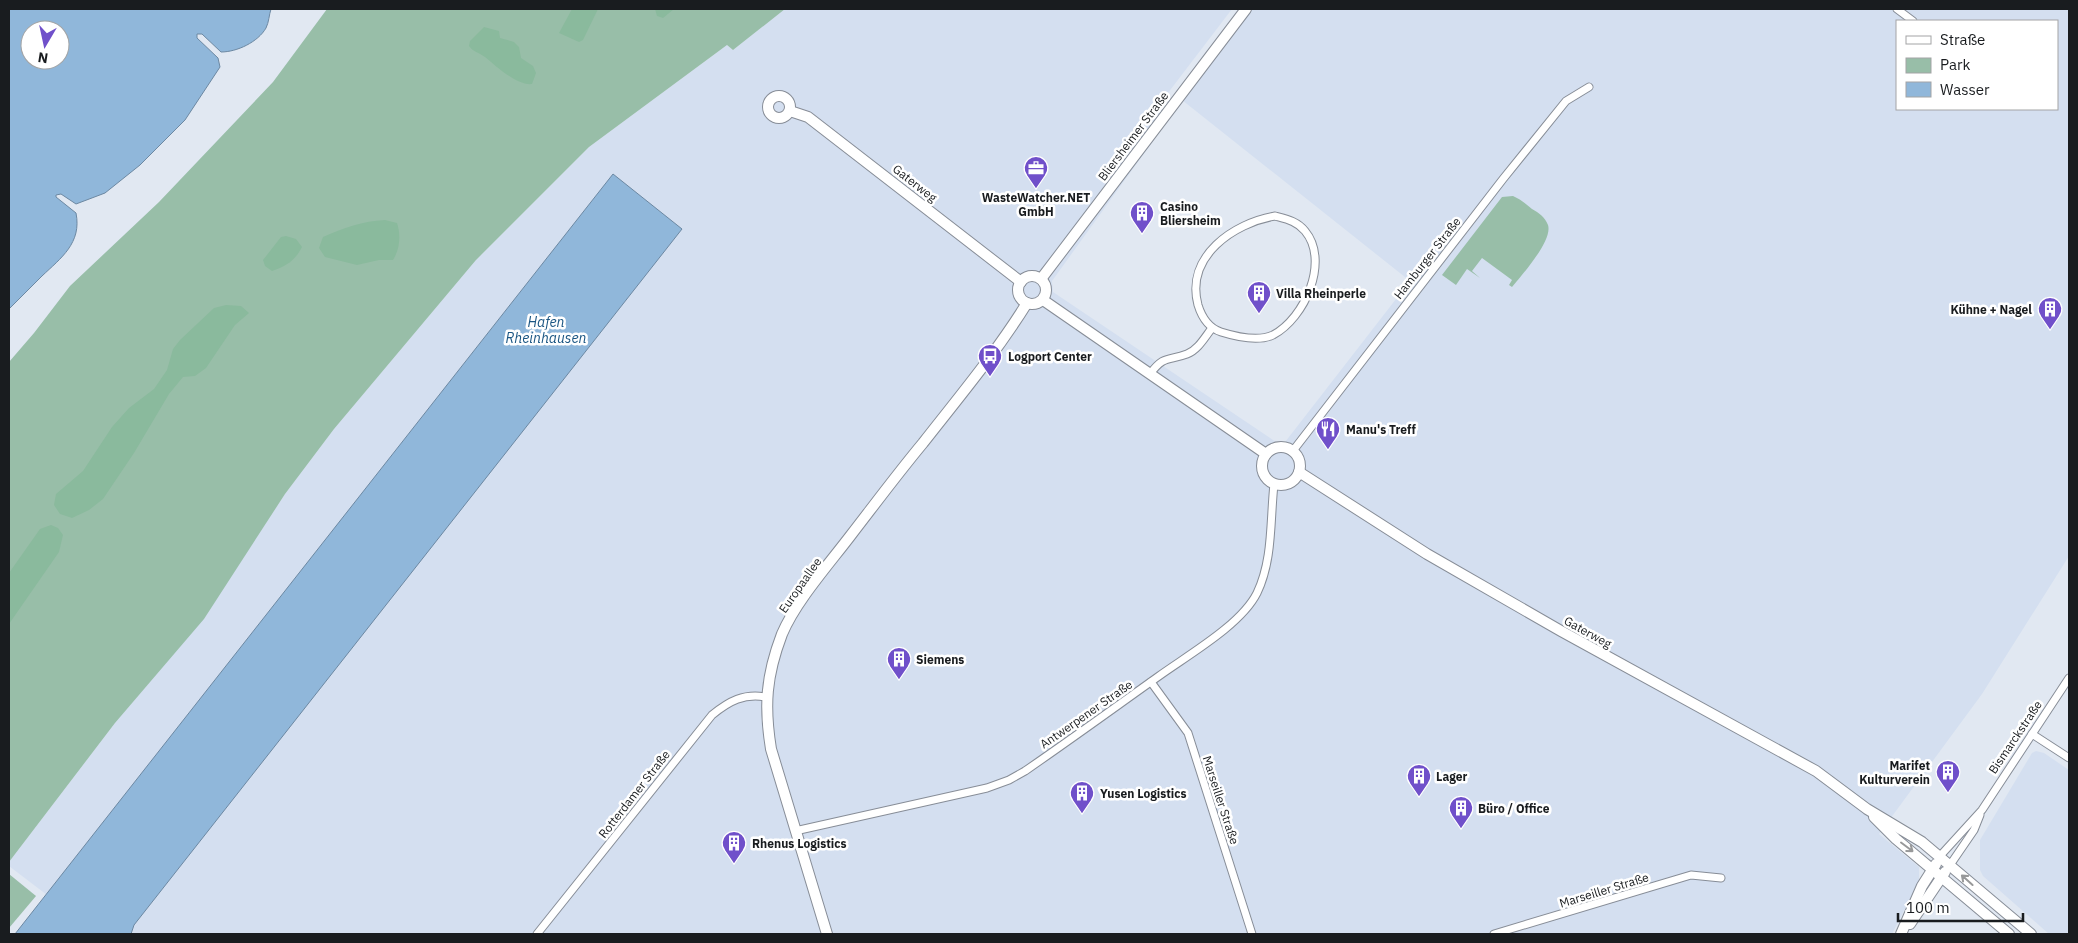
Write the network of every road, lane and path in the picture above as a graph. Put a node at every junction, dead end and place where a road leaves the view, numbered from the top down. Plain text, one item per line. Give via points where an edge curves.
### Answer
1 (1246, 9) edge
2 (1897, 9) edge
3 (1912, 20) edge
4 (1589, 86) dead end
5 (790, 111) dead end
6 (1041, 279) junction
7 (1021, 282) junction
8 (1043, 300) junction
9 (1027, 303) junction
10 (1212, 328) junction
11 (1150, 374) junction
12 (1292, 452) junction
13 (1266, 454) junction
14 (1299, 472) junction
15 (1274, 484) junction
16 (2069, 678) edge
17 (1151, 682) junction
18 (766, 697) junction
19 (2032, 734) junction
20 (2069, 758) edge
21 (1867, 809) junction
22 (1982, 810) junction
23 (795, 831) junction
24 (1940, 856) junction
25 (1950, 865) junction
26 (1932, 868) junction
27 (1942, 876) junction
28 (1721, 878) dead end
29 (537, 934) edge
30 (826, 934) edge
31 (1252, 934) edge
32 (1494, 934) edge
33 (1902, 934) edge
34 (2009, 934) edge
35 (2031, 934) edge

1 - 6 main road, Bliersheimer Straße
2 - 3 street
4 - 12 street, Hamburger Straße via 1566,101
5 - 7 main road, Gaterweg via 808,117
6 - 7 main road via 1029,276
6 - 8 main road via 1047,290
7 - 9 main road via 1019,295
8 - 9 main road via 1036,304
8 - 11 main road
9 - 18 main road, Europaallee via 981,371 792,616 775,655
10 - 10 street via 1200,310 1196,295 1201,266 1209,252 1240,226 1257,219 1275,216 1292,220 1304,230 1312,242 1315,265 1312,284 1305,303 1288,325 1272,336 1254,338 1238,337
10 - 11 street via 1188,354 1164,360
11 - 13 main road
12 - 13 main road via 1279,448
12 - 14 main road via 1300,466
13 - 15 main road via 1263,474
14 - 15 main road via 1290,483 1283,486
14 - 21 main road, Gaterweg via 1452,568 1816,771
15 - 17 street, Antwerpener Straße via 1269,553 1264,576 1250,604 1212,638
16 - 19 street, Bismarckstraße
17 - 23 street, Antwerpener Straße via 1009,780 987,788
17 - 31 street, Marseiller Straße via 1188,733
18 - 23 main road, Europaallee via 771,749
18 - 29 street, Rotterdamer Straße via 743,697 727,703 712,715
19 - 20 street
19 - 22 street, Bismarckstraße
21 - 24 main road, Gaterweg via 1906,831
21 -> 26 main road, Gaterweg
22 - 24 street, Bismarckstraße
22 - 25 street, Bismarckstraße via 1974,830
23 - 30 main road, Europaallee
24 - 25 main road, Gaterweg
24 - 26 main road, Bismarckstraße
25 - 27 main road, Bismarckstraße
35 -> 25 main road, Gaterweg
26 - 27 main road, Gaterweg
26 - 33 main road, Bismarckstraße
27 - 33 main road, Bismarckstraße
27 - 34 main road, Gaterweg
28 - 32 street, Marseiller Straße via 1691,875

